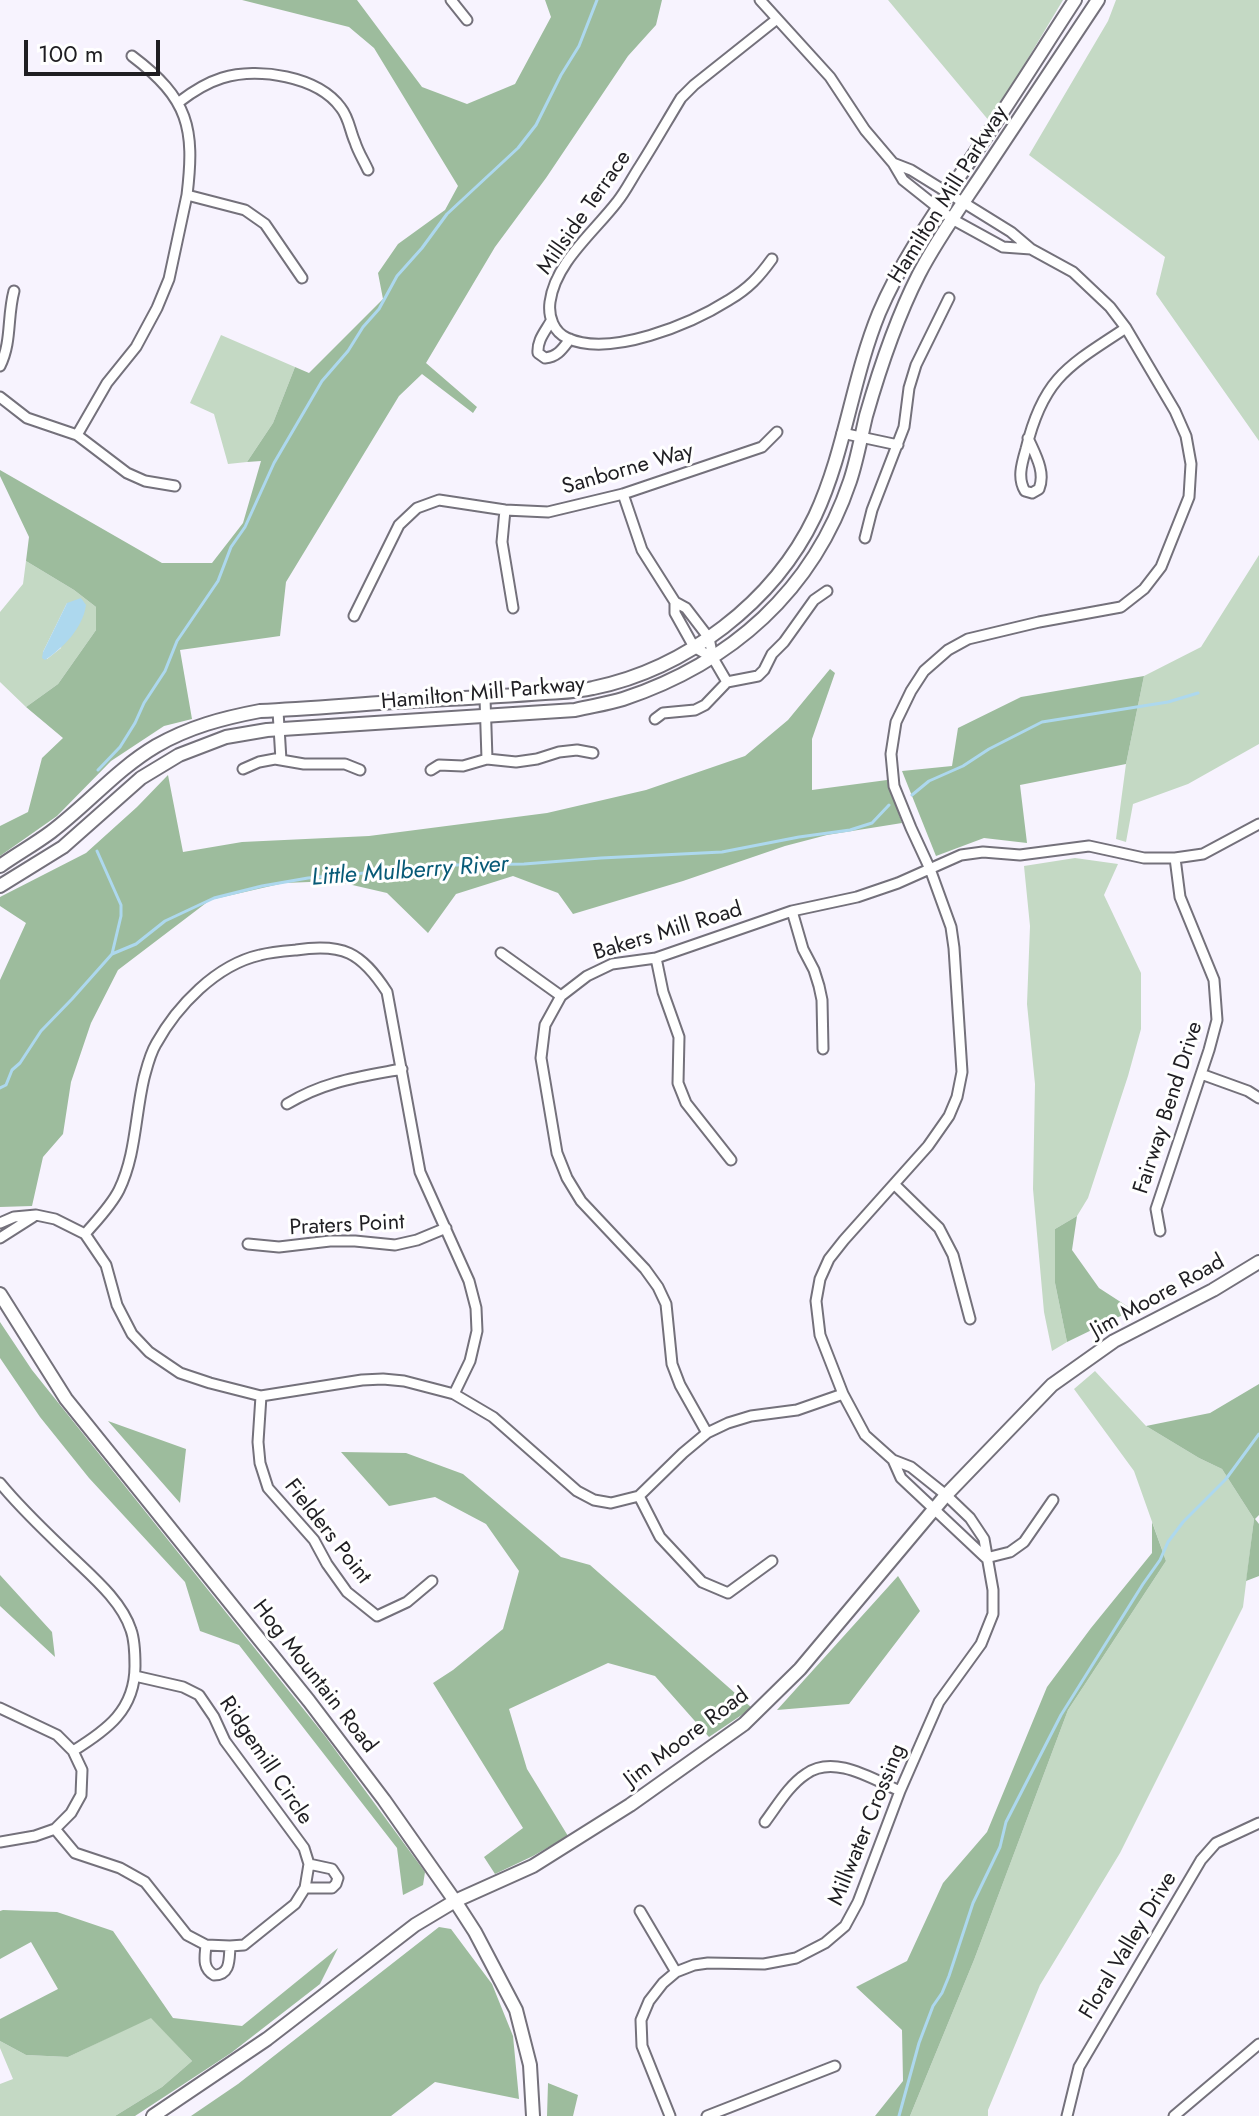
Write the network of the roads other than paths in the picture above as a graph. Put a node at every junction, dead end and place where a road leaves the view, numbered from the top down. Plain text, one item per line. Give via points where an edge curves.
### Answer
1 (451, 0) edge
2 (760, 0) edge
3 (1075, 0) edge
4 (1098, 0) edge
5 (777, 19) junction
6 (467, 20) dead end
7 (132, 56) dead end
8 (179, 102) junction
9 (893, 163) junction
10 (368, 170) dead end
11 (948, 193) junction
12 (187, 195) junction
13 (963, 203) junction
14 (938, 209) junction
15 (952, 219) junction
16 (1031, 249) junction
17 (772, 259) dead end
18 (302, 278) dead end
19 (14, 291) dead end
20 (949, 298) dead end
21 (551, 321) junction
22 (1126, 328) junction
23 (570, 339) junction
24 (0, 366) edge
25 (0, 397) edge
26 (777, 432) dead end
27 (842, 433) junction
28 (77, 435) junction
29 (861, 437) junction
30 (1028, 438) junction
31 (898, 445) junction
32 (175, 486) dead end
33 (623, 494) junction
34 (505, 510) junction
35 (865, 538) dead end
36 (827, 591) dead end
37 (675, 602) junction
38 (513, 608) dead end
39 (354, 616) dead end
40 (709, 638) junction
41 (694, 647) junction
42 (713, 658) junction
43 (727, 682) junction
44 (485, 698) junction
45 (278, 711) junction
46 (486, 716) junction
47 (655, 719) dead end
48 (279, 730) junction
49 (593, 753) dead end
50 (487, 759) junction
51 (281, 760) junction
52 (243, 769) dead end
53 (360, 770) dead end
54 (431, 770) dead end
55 (1259, 824) edge
56 (1175, 858) junction
57 (0, 866) edge
58 (930, 869) junction
59 (0, 886) edge
60 (792, 911) junction
61 (501, 953) dead end
62 (656, 958) junction
63 (561, 996) junction
64 (823, 1049) dead end
65 (402, 1069) junction
66 (1201, 1074) junction
67 (1259, 1098) edge
68 (287, 1104) dead end
69 (731, 1160) dead end
70 (894, 1184) junction
71 (36, 1215) junction
72 (0, 1223) edge
73 (446, 1228) junction
74 (1160, 1231) dead end
75 (85, 1234) junction
76 (0, 1238) edge
77 (248, 1244) dead end
78 (1259, 1262) edge
79 (0, 1294) edge
80 (970, 1319) dead end
81 (454, 1394) junction
82 (843, 1394) junction
83 (261, 1396) junction
84 (707, 1433) junction
85 (893, 1460) junction
86 (0, 1483) edge
87 (946, 1495) junction
88 (639, 1496) junction
89 (1053, 1500) dead end
90 (935, 1511) junction
91 (986, 1558) junction
92 (772, 1561) dead end
93 (432, 1581) dead end
94 (135, 1676) junction
95 (0, 1708) edge
96 (73, 1751) junction
97 (900, 1791) junction
98 (765, 1822) dead end
99 (1259, 1823) edge
100 (55, 1829) junction
101 (0, 1842) edge
102 (309, 1864) junction
103 (305, 1888) junction
104 (455, 1901) junction
105 (640, 1911) dead end
106 (206, 1945) junction
107 (230, 1946) junction
108 (676, 1972) junction
109 (1259, 2044) edge
110 (835, 2066) dead end
111 (153, 2116) edge
112 (533, 2116) edge
113 (670, 2116) edge
114 (707, 2116) edge
115 (1067, 2116) edge
116 (1174, 2116) edge

1 - 6 street
2 - 5 street
3 - 11 street, Hamilton Mill Parkway
4 - 13 street, Hamilton Mill Parkway
5 - 9 street via 830,77
5 - 21 street, Millside Terrace via 681,98 618,201 574,252 553,287
7 - 8 street
8 - 10 street via 223,78 255,73 313,85 343,110
8 - 12 street via 189,130
9 - 11 street
9 - 14 street via 903,180
11 - 13 street
11 - 14 street, Hamilton Mill Parkway
12 - 18 street via 245,210 265,224
12 - 28 street via 169,279 157,308
13 - 15 street, Hamilton Mill Parkway
13 - 16 street
14 - 15 street
14 - 27 street, Hamilton Mill Parkway via 879,314
15 - 16 street via 1003,247
15 - 29 street, Hamilton Mill Parkway via 896,323
16 - 22 street via 1073,272
17 - 23 street via 756,282 689,322 604,344
19 - 24 street via 9,344
20 - 31 street via 916,365
21 - 23 street
21 - 23 street, Millside Terrace via 538,353 553,357
22 - 30 street via 1061,374 1037,411
22 - 58 street via 1186,436 1189,497 1161,567 1121,607 968,639 924,671 896,722 891,754 894,786
25 - 28 street via 27,418
26 - 33 street, Sanborne Way via 762,447
27 - 29 street
27 - 40 street, Hamilton Mill Parkway via 827,488 788,562 772,584
28 - 32 street via 127,473
29 - 31 street
29 - 42 street, Hamilton Mill Parkway via 829,531 794,587
30 - 30 street via 1020,484 1032,493 1042,482
31 - 35 street
33 - 34 street, Sanborne Way via 548,512
33 - 37 street via 642,550
34 - 38 street via 502,542
34 - 39 street, Sanborne Way via 439,500 417,508 399,525
36 - 43 street via 814,600 758,676
37 - 40 street
37 - 41 street via 675,613
40 - 41 street, Hamilton Mill Parkway
40 - 42 street
41 - 42 street
41 - 44 street, Hamilton Mill Parkway via 645,673 591,689
42 - 43 street
42 - 46 street, Hamilton Mill Parkway via 620,700 575,710
43 - 47 street via 705,705
44 - 45 street, Hamilton Mill Parkway
44 - 46 street
45 - 48 street
45 - 57 street, Hamilton Mill Parkway via 220,719 154,747 51,832
46 - 48 street, Hamilton Mill Parkway
46 - 50 street
48 - 51 street
48 - 59 street, Hamilton Mill Parkway via 226,737 179,755 141,778 63,847
49 - 50 street via 559,752 516,762
50 - 54 street
51 - 52 street
51 - 53 street via 345,764
55 - 56 street, Bakers Mill Road via 1203,854
56 - 58 street, Bakers Mill Road via 1144,858 1089,846 1020,855 961,855
56 - 66 street, Fairway Bend Drive via 1180,897 1217,997 1217,1020
58 - 60 street, Bakers Mill Road via 857,897
58 - 70 street via 953,937 962,1072 949,1116
60 - 62 street, Bakers Mill Road
60 - 64 street via 819,986
61 - 63 street
62 - 63 street, Bakers Mill Road via 612,964
62 - 69 street via 679,1037 678,1083 686,1103
63 - 84 street, Bakers Mill Road via 545,1025 541,1058 557,1153 581,1201 658,1287 666,1304 672,1364
65 - 68 street via 338,1081
65 - 73 street via 420,1172
65 - 75 street via 387,992 358,957 311,948 258,955 229,967 174,1015 154,1046 130,1163 118,1192
66 - 67 street
66 - 74 street, Fairway Bend Drive via 1156,1209
70 - 80 street via 939,1228 953,1255
70 - 82 street via 829,1259 820,1279 820,1335
71 - 72 street
71 - 75 street
71 - 76 street
73 - 77 street, Praters Point via 395,1245
73 - 81 street via 476,1308 470,1361
75 - 83 street via 106,1265 127,1325 149,1352 180,1373
78 - 87 street, Jim Moore Road via 1078,1365
79 - 104 street, Hog Mountain Road via 66,1399 309,1701
81 - 83 street via 383,1379
81 - 88 street via 493,1417 577,1491 611,1503
82 - 84 street via 797,1410 739,1419
82 - 85 street via 865,1435
83 - 93 street, Fielders Point via 258,1442 268,1488 314,1540 347,1592 377,1616 407,1602
84 - 88 street
85 - 87 street, Millwater Crossing via 911,1467
85 - 90 street via 901,1478
86 - 94 street via 109,1593 131,1628
87 - 90 street, Jim Moore Road
87 - 91 street, Millwater Crossing via 984,1539
88 - 92 street via 660,1537 702,1582 728,1593
89 - 91 street via 1024,1542
90 - 91 street
90 - 104 street, Jim Moore Road via 800,1669 744,1724 533,1866
91 - 97 street, Millwater Crossing via 993,1614 981,1644 939,1702
94 - 96 street via 117,1718
94 - 102 street, Ridgemill Circle via 199,1695 225,1741 304,1848
95 - 96 street via 57,1735
96 - 100 street via 82,1770 81,1795
97 - 98 street via 850,1770 818,1767 794,1784
97 - 108 street, Millwater Crossing via 858,1902 845,1926 825,1943 796,1958 764,1964 708,1963
99 - 115 street, Floral Valley Drive via 1216,1843 1201,1860 1079,2067
100 - 101 street
100 - 106 street via 75,1853 145,1882 187,1935
102 - 103 street
102 - 103 street, Ridgemill Circle via 332,1869 338,1878 332,1888
103 - 107 street, Ridgemill Circle via 295,1904 244,1945
104 - 111 street, Jim Moore Road
104 - 112 street, Hog Mountain Road via 516,2010 530,2065
105 - 108 street
106 - 107 street, Ridgemill Circle
106 - 107 street via 205,1966 214,1975 228,1968
108 - 113 street via 649,2001 641,2020 642,2046
109 - 116 street
110 - 114 street

